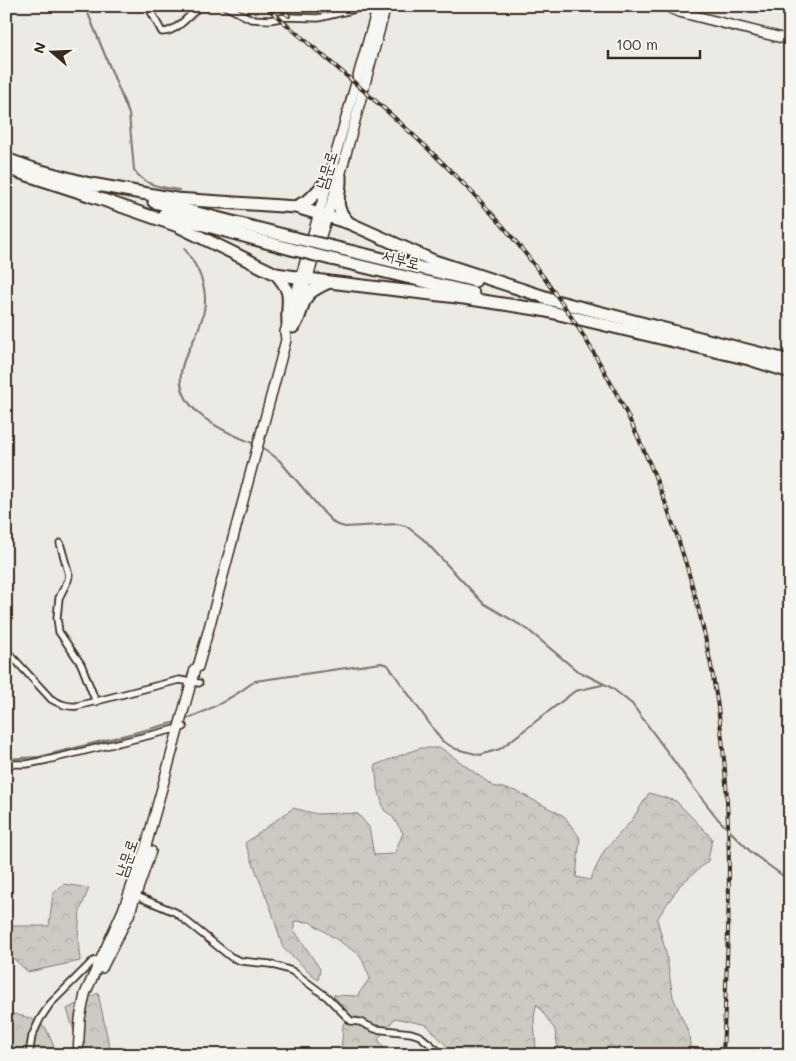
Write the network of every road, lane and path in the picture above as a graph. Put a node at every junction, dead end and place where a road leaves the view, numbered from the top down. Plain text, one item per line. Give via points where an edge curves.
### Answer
1 (148, 6) edge
2 (200, 6) edge
3 (225, 6) edge
4 (378, 6) edge
5 (386, 6) edge
6 (402, 6) edge
7 (425, 6) edge
8 (665, 6) edge
9 (790, 40) edge
10 (6, 159) edge
11 (6, 168) edge
12 (334, 177) junction
13 (90, 190) junction
14 (296, 207) junction
15 (323, 215) junction
16 (349, 223) junction
17 (332, 253) junction
18 (276, 274) junction
19 (304, 278) junction
20 (329, 282) junction
21 (551, 299) junction
22 (549, 311) junction
23 (290, 326) junction
24 (790, 361) edge
25 (790, 372) edge
26 (60, 543) dead end
27 (6, 650) edge
28 (195, 682) junction
29 (96, 702) junction
30 (181, 726) junction
31 (6, 764) edge
32 (133, 895) junction
33 (102, 961) junction
34 (29, 1055) edge
35 (78, 1055) edge
36 (82, 1055) edge
37 (442, 1055) edge

1 - 2 street via 162,32 167,32
3 - 4 street via 251,19 269,20 318,18
4 - 12 main road, 남문로
5 - 12 main road, 남문로
6 - 7 street
8 - 9 main road
10 - 13 highway, 서부로
11 - 13 highway, 서부로
12 - 14 highway via 314,196
12 - 15 main road, 남문로
12 - 16 highway via 340,187 338,208
13 - 14 highway
13 - 17 highway, 서부로, bridge
13 - 18 highway via 178,226
14 - 15 highway
15 - 16 highway
15 - 19 main road, 남문로
16 - 21 highway via 434,261
17 - 21 highway, 서부로
17 - 22 highway, 서부로
18 - 19 highway
18 - 23 highway via 288,292
19 - 20 highway
19 - 23 main road, 남문로
20 - 22 highway
20 - 23 highway via 306,297 298,322
21 - 24 highway, 서부로
22 - 25 highway, 서부로 via 749,359
23 - 28 main road, 남문로 via 285,332 286,340 195,670
26 - 29 street via 69,574 59,598 59,632 81,664
27 - 29 street via 51,699 70,706
28 - 29 street via 179,680
28 - 30 main road, 남문로
30 - 31 street via 47,760
30 - 32 main road, 남문로 via 152,846
32 - 33 main road, 남문로 via 120,933
32 - 37 street via 175,912 231,957 292,971 327,997 351,1021 375,1029 420,1036
33 - 34 street via 85,967 50,1004 36,1026
33 - 35 main road, 남문로 via 88,986 83,1004
33 - 36 main road, 남문로 via 87,1005

